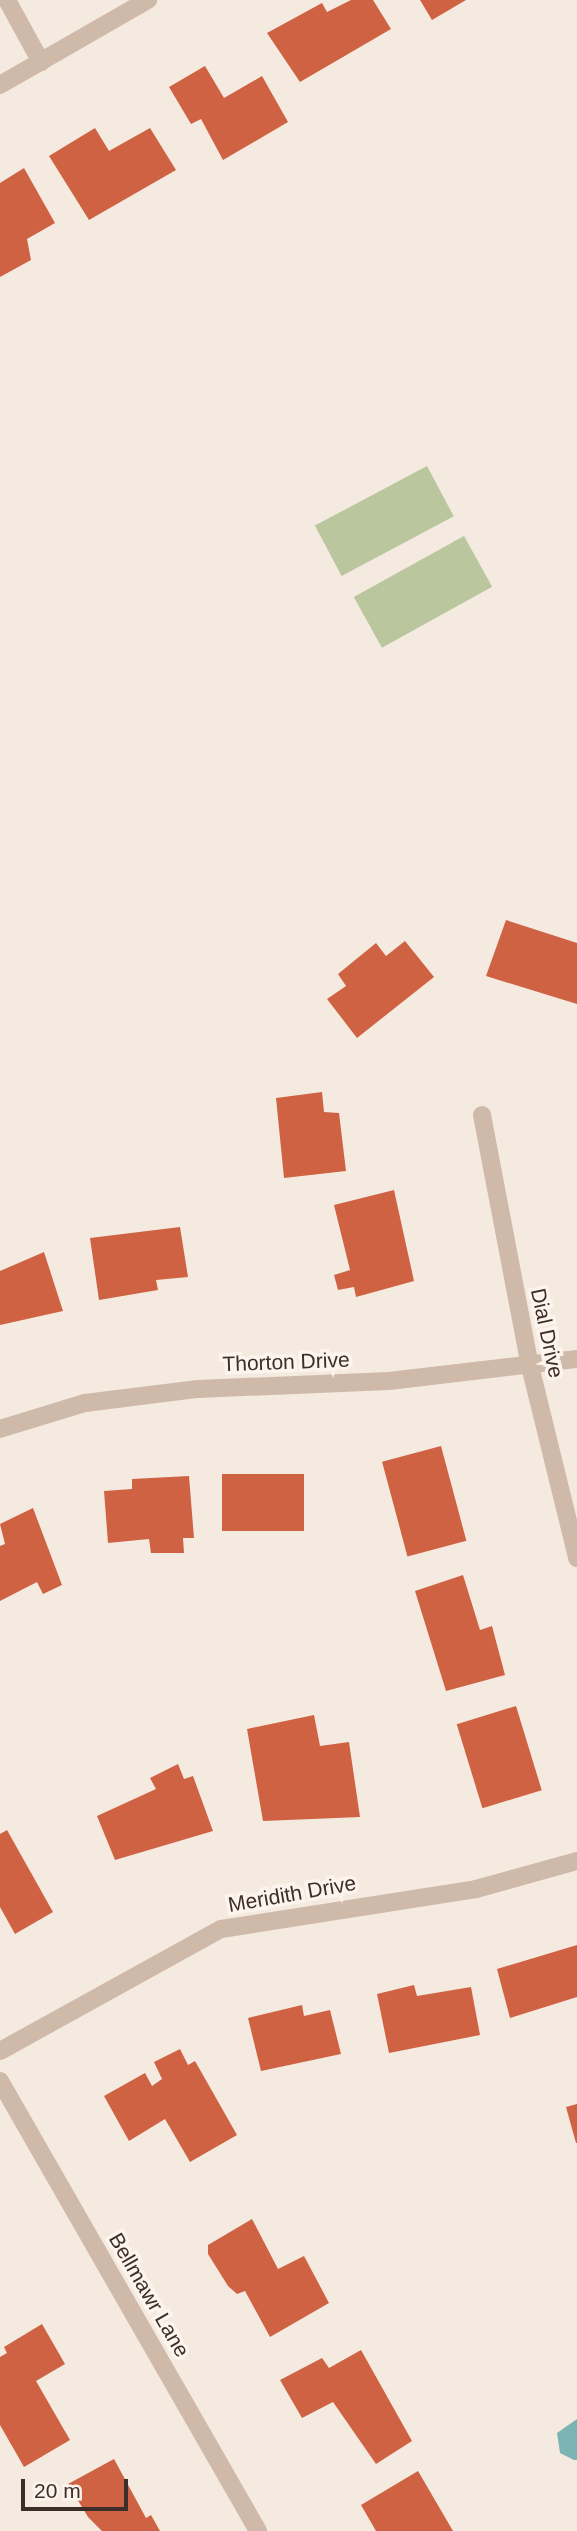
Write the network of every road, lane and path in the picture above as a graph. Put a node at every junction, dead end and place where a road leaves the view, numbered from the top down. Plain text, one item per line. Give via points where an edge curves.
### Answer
1 (7, 0) edge
2 (148, 0) edge
3 (41, 62) junction
4 (0, 85) edge
5 (482, 1115) dead end
6 (577, 1359) edge
7 (530, 1366) junction
8 (0, 1429) edge
9 (577, 1558) edge
10 (577, 1861) edge
11 (0, 2051) edge
12 (0, 2081) edge
13 (258, 2531) edge

1 - 3 street
2 - 3 street
3 - 4 street
5 - 7 street, Dial Drive
6 - 7 street, Thorton Drive
7 - 8 street, Thorton Drive via 389,1381 186,1390 85,1403
7 - 9 street, Dial Drive
10 - 11 street, Meridith Drive via 476,1889 221,1929
12 - 13 street, Bellmawr Lane

